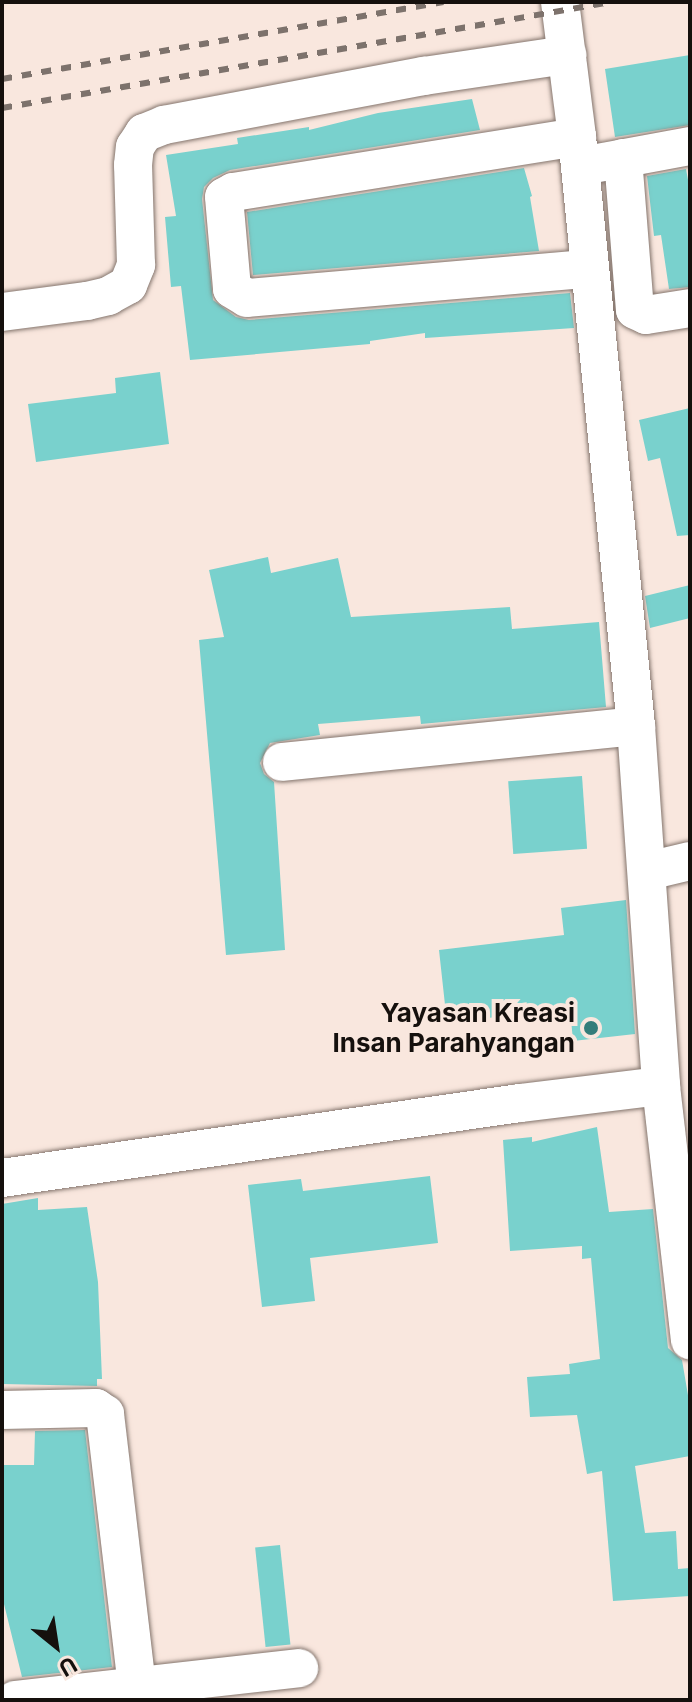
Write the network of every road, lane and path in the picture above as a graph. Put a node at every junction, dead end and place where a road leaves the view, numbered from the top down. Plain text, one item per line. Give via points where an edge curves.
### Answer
1 (560, 2) edge
2 (567, 55) junction
3 (690, 146) edge
4 (579, 152) junction
5 (623, 158) junction
6 (588, 269) junction
7 (690, 308) edge
8 (2, 312) edge
9 (636, 726) junction
10 (282, 762) dead end
11 (690, 861) edge
12 (648, 871) junction
13 (661, 1086) junction
14 (2, 1178) edge
15 (690, 1340) edge
16 (2, 1410) edge
17 (299, 1668) dead end
18 (137, 1687) junction
19 (15, 1700) edge

1 - 2 street
2 - 4 street
2 - 8 street via 424,76 144,133 133,165 136,265 128,285 87,301
3 - 5 street
4 - 5 street
4 - 6 street
4 - 6 street via 224,197 232,289 247,298
5 - 7 street via 635,310 646,315
6 - 9 street
9 - 10 street
9 - 12 street
11 - 12 street
12 - 13 street
13 - 14 street
13 - 15 street
16 - 18 street via 96,1408 105,1414
17 - 18 street
18 - 19 street

